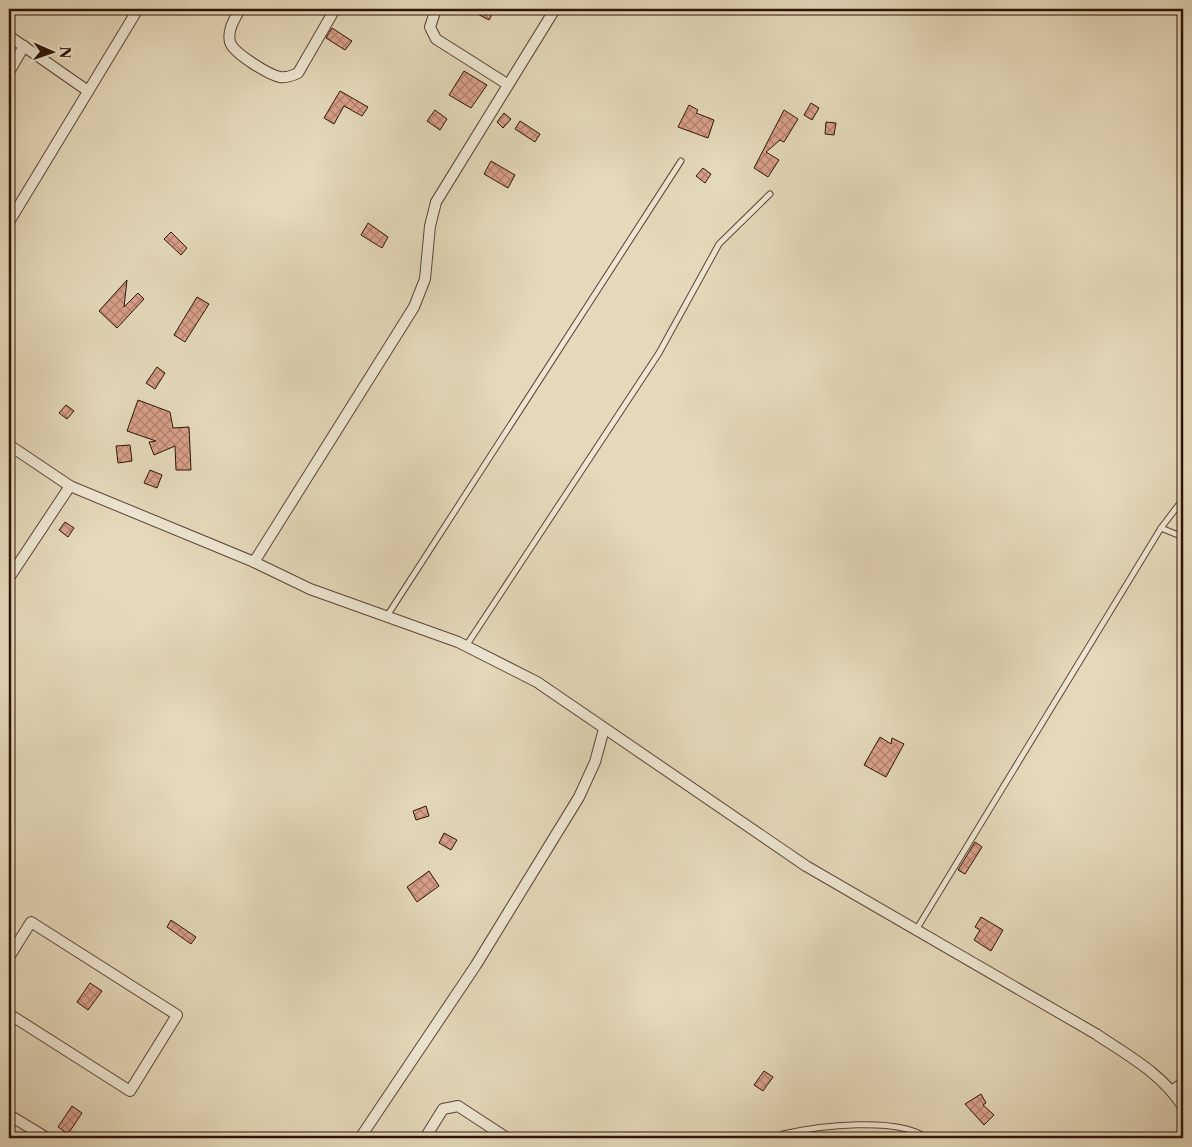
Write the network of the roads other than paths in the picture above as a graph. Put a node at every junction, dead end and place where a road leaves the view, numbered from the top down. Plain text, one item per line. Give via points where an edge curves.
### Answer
1 (240, 9) edge
2 (335, 9) edge
3 (436, 9) edge
4 (556, 9) edge
5 (134, 10) edge
6 (9, 36) edge
7 (24, 46) junction
8 (9, 72) edge
9 (508, 84) junction
10 (88, 91) junction
11 (681, 161) dead end
12 (770, 194) dead end
13 (9, 222) edge
14 (9, 444) edge
15 (70, 486) junction
16 (1183, 499) edge
17 (1161, 528) junction
18 (1183, 537) edge
19 (254, 562) junction
20 (9, 578) edge
21 (387, 616) junction
22 (466, 646) junction
23 (604, 728) junction
24 (915, 930) junction
25 (9, 957) edge
26 (9, 1014) edge
27 (1183, 1083) edge
28 (1173, 1090) junction
29 (1183, 1107) edge
30 (9, 1115) edge
31 (783, 1134) dead end
32 (47, 1138) edge
33 (360, 1138) edge
34 (425, 1138) edge
35 (506, 1138) edge
36 (927, 1138) edge

1 - 2 street via 231,26 230,41 238,53 278,77 289,78 298,73
3 - 9 street via 430,27 436,39
4 - 9 street
5 - 10 street
6 - 7 street
7 - 8 street
7 - 10 street
9 - 19 street via 436,202 430,226 425,279 414,307
10 - 13 street
11 - 21 lane
12 - 22 lane via 719,244 659,353
14 - 15 street
15 - 19 street
15 - 20 street
16 - 17 lane
17 - 18 lane
17 - 24 lane
19 - 21 street via 310,589
21 - 22 street
22 - 23 street via 538,682
23 - 24 street via 806,866
23 - 33 street via 595,762 580,797 476,966
24 - 28 street via 1096,1034
25 - 26 street via 31,922 177,1015 130,1091
27 - 28 street
28 - 29 street
30 - 32 street
31 - 36 lane via 827,1126 897,1126
34 - 35 street via 443,1110 458,1106

